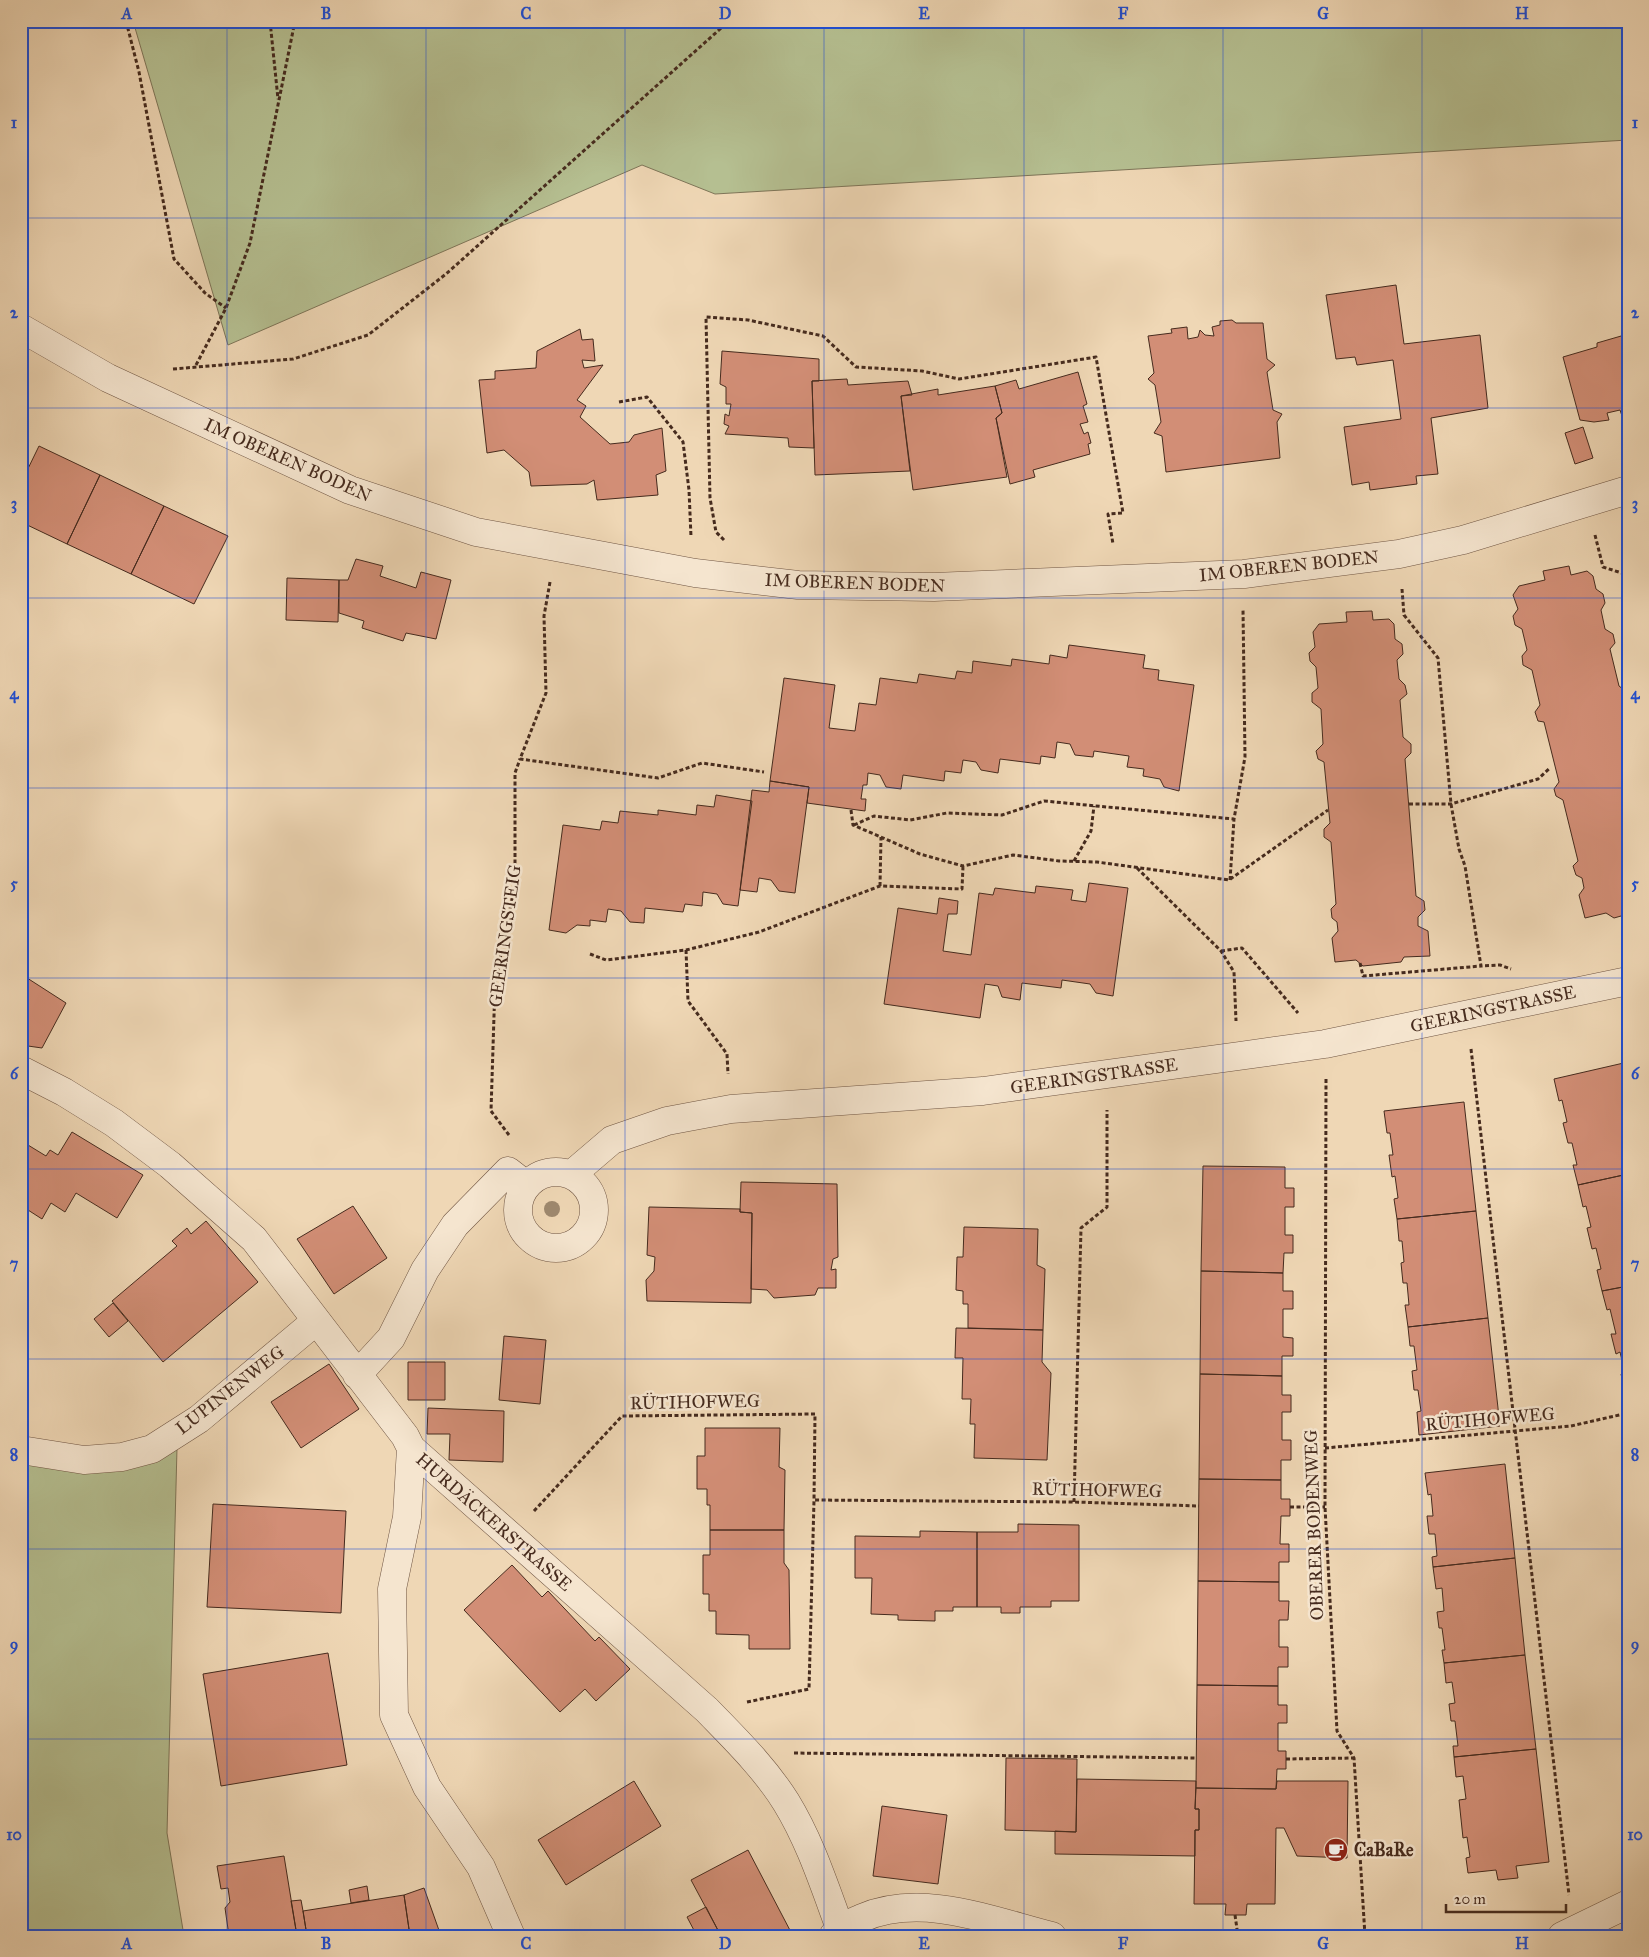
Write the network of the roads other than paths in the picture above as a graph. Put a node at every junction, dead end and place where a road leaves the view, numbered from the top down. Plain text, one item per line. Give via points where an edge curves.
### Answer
1 (21, 328) edge
2 (1628, 490) edge
3 (1628, 981) edge
4 (21, 1070) edge
5 (571, 1175) junction
6 (517, 1178) junction
7 (316, 1321) junction
8 (357, 1375) junction
9 (411, 1448) junction
10 (21, 1450) edge
11 (1628, 1904) edge
12 (837, 1932) edge
13 (1568, 1933) edge
14 (511, 1936) edge
15 (1052, 1936) edge

1 - 2 street, IM OBEREN BODEN via 108,378 350,490 476,532 695,573 798,585 934,587 1244,574 1399,554 1463,540
3 - 5 street, GEERINGSTRASSE via 1325,1044 983,1091 730,1109 667,1120 612,1140
4 - 7 street, HURDÄCKERSTRASSE via 114,1123 170,1165 254,1239
5 - 6 street via 559,1172
5 - 6 street via 584,1184 592,1197 594,1213 590,1228 579,1240 565,1247 549,1247 534,1241 523,1230 518,1215
6 - 8 street via 456,1225 425,1270 391,1338
7 - 8 street, HURDÄCKERSTRASSE
7 - 10 street, LUPINENWEG via 199,1419 152,1449 122,1457 84,1460
8 - 9 street, HURDÄCKERSTRASSE
9 - 12 street, HURDÄCKERSTRASSE via 706,1710 750,1753 786,1802 812,1852
9 - 14 street via 407,1517 392,1588 394,1715 427,1788 481,1867
11 - 13 street
12 - 15 street, HURDÄCKERSTRASSE via 879,1911 913,1906 948,1910

